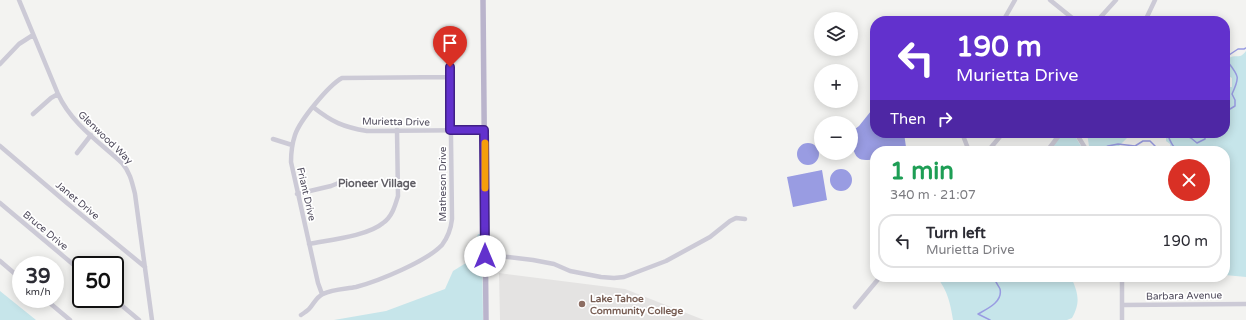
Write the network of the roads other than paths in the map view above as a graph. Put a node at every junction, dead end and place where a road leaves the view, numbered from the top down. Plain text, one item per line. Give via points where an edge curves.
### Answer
1 (19, 0) edge
2 (483, 0) edge
3 (1015, 0) edge
4 (1050, 0) edge
5 (1116, 0) edge
6 (1155, 0) edge
7 (1006, 16) edge
8 (1070, 16) edge
9 (1102, 16) edge
10 (1147, 16) edge
11 (33, 35) junction
12 (450, 57) dead end
13 (0, 64) edge
14 (450, 77) junction
15 (58, 94) junction
16 (313, 107) junction
17 (33, 114) dead end
18 (397, 130) junction
19 (450, 130) junction
20 (484, 130) junction
21 (91, 135) junction
22 (999, 138) edge
23 (1057, 138) edge
24 (273, 139) dead end
25 (292, 145) junction
26 (0, 146) edge
27 (992, 146) edge
28 (1051, 146) edge
29 (77, 153) dead end
30 (340, 182) dead end
31 (298, 194) junction
32 (0, 203) edge
33 (745, 219) dead end
34 (309, 244) junction
35 (485, 256) junction
36 (0, 261) edge
37 (72, 263) edge
38 (146, 267) junction
39 (12, 271) edge
40 (876, 282) edge
41 (1122, 282) edge
42 (322, 294) junction
43 (1246, 304) edge
44 (1122, 305) junction
45 (124, 307) edge
46 (855, 307) dead end
47 (56, 308) edge
48 (301, 315) dead end
49 (70, 320) edge
50 (139, 320) edge
51 (152, 320) edge
52 (486, 320) edge
53 (1122, 320) edge

1 - 11 street, Glenwood Way
2 - 20 main road
3 - 7 street
4 - 8 street
5 - 9 street
6 - 10 street
11 - 13 street via 18,44
11 - 15 street, Glenwood Way
12 - 14 street, Matheson Drive
14 - 16 street, Friant Drive via 342,78 332,85
14 - 19 street, Matheson Drive
15 - 17 street
15 - 21 street, Glenwood Way via 70,115
16 - 18 street, Murietta Drive via 341,126 367,130
16 - 25 street, Friant Drive via 300,124
18 - 19 street, Murietta Drive
18 - 34 street via 398,196 391,215 384,223 365,232
19 - 20 street, Murietta Drive
19 - 42 street, Matheson Drive via 452,219 451,229 443,244 418,261 381,278 357,287
20 - 35 main road
21 - 29 street
21 - 38 street, Glenwood Way via 127,168 131,176
22 - 27 street
23 - 28 street
24 - 25 street
25 - 31 street, Friant Drive via 291,162
26 - 38 street, Janet Drive
30 - 31 street
31 - 34 street, Friant Drive
32 - 37 street, Bruce Drive
33 - 35 street via 736,218 710,237 666,261 624,277 601,276 533,260
34 - 42 street, Friant Drive
35 - 52 main road
36 - 39 street
38 - 51 street, Glenwood Way
40 - 46 street
41 - 44 street
42 - 48 street
43 - 44 street, Barbara Avenue
44 - 53 street
45 - 50 street
47 - 49 street

